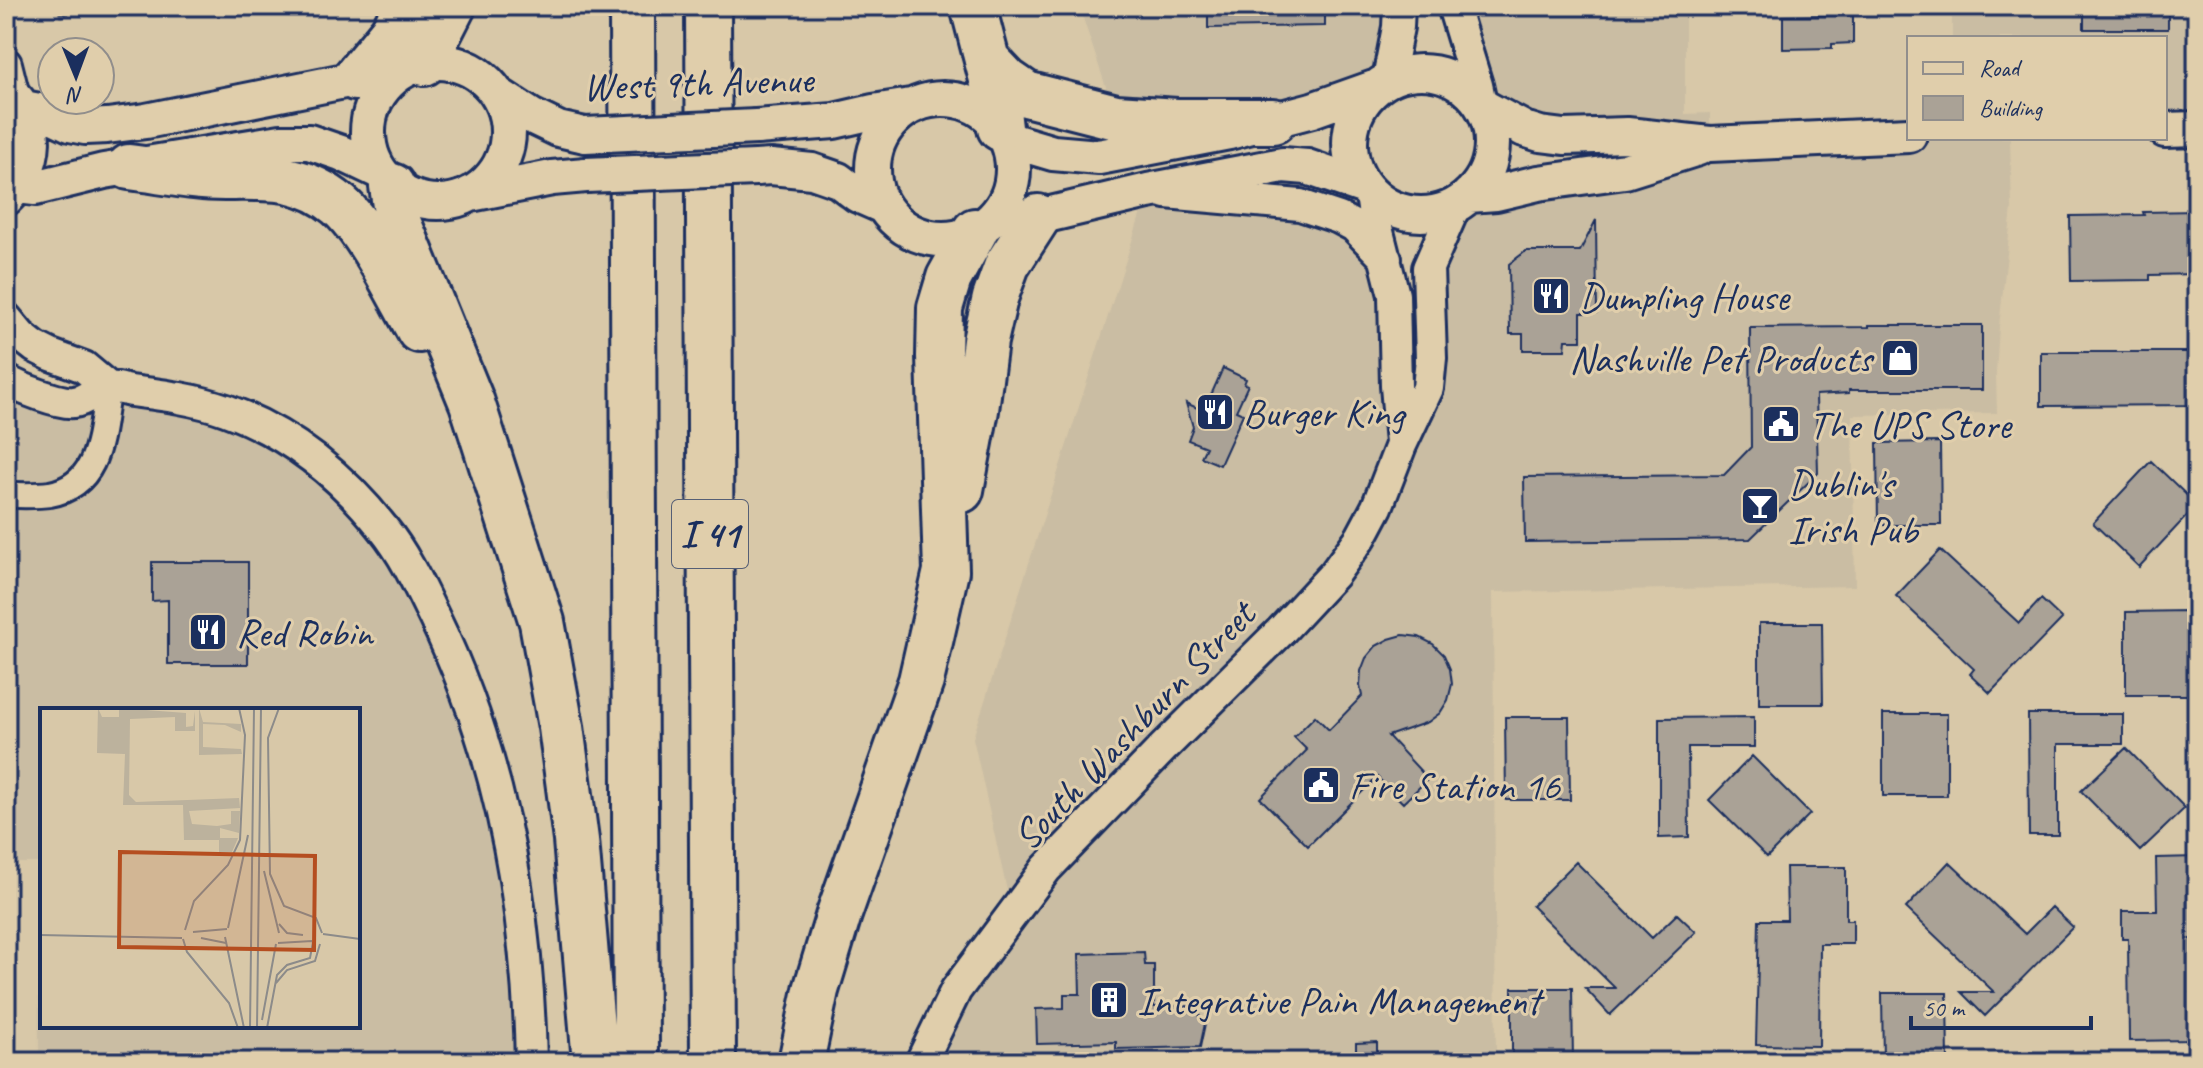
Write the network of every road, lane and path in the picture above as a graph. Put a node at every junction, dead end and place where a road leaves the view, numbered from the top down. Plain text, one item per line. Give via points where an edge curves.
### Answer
1 (407, 6) edge
2 (453, 6) edge
3 (632, 6) edge
4 (708, 6) edge
5 (973, 6) edge
6 (1399, 6) edge
7 (1453, 6) edge
8 (988, 61) junction
9 (414, 67) junction
10 (355, 78) junction
11 (1381, 84) junction
12 (12, 89) edge
13 (497, 94) junction
14 (911, 106) junction
15 (1483, 106) junction
16 (1273, 121) junction
17 (2197, 129) edge
18 (2167, 130) edge
19 (1003, 133) junction
20 (1907, 135) edge
21 (1710, 144) junction
22 (129, 167) junction
23 (385, 178) junction
24 (1366, 190) junction
25 (1148, 191) junction
26 (12, 192) edge
27 (470, 194) junction
28 (1462, 200) junction
29 (883, 206) junction
30 (1038, 217) junction
31 (981, 227) junction
32 (1386, 259) junction
33 (6, 318) edge
34 (6, 380) edge
35 (108, 387) junction
36 (1401, 445) junction
37 (488, 454) junction
38 (6, 495) edge
39 (946, 571) junction
40 (531, 1062) edge
41 (595, 1062) edge
42 (636, 1062) edge
43 (713, 1062) edge
44 (801, 1062) edge
45 (921, 1062) edge

1 - 10 highway
2 - 9 highway
3 - 42 highway, I 41
4 - 43 highway, I 41
5 - 8 highway
6 - 11 street
7 - 15 street
8 - 16 highway via 1026,94 1116,117
8 - 19 highway
9 - 10 main road
9 - 13 main road via 445,62 465,67
9 - 23 main road via 385,85 367,127 369,150
10 - 12 main road via 146,121 85,127 45,112
11 - 15 main road via 1413,72 1439,74 1462,84
11 - 16 main road
11 - 24 main road via 1358,108 1350,132 1352,157
12 - 26 main road via 31,127 32,147 28,168
13 - 14 main road, West 9th Avenue, bridge via 558,129 585,135 834,121
13 - 27 main road via 505,112 506,150 486,183
14 - 19 main road via 934,99 959,101 982,111
14 - 29 main road via 895,118 875,150 872,170
15 - 21 main road via 1524,129 1550,135 1627,135
15 - 28 main road via 1491,128 1491,156 1488,169
16 - 19 main road via 1099,157 1053,153
17 - 18 main road
19 - 31 main road via 1013,161 1011,185 1002,206
20 - 21 main road
21 - 28 main road via 1625,171
22 - 23 main road via 233,148 309,142
22 - 26 main road
22 - 37 highway via 203,177 290,180 340,206 360,229
23 - 27 main road via 410,197 430,202
23 - 37 highway
24 - 25 main road via 1307,167 1283,165
24 - 28 main road via 1411,214 1434,213
24 - 32 street, South Washburn Street
25 - 30 main road
25 - 32 street via 1300,205 1354,226
27 - 29 main road, bridge via 586,175 784,167 838,180
28 - 36 street, South Washburn Street via 1428,268 1428,388
29 - 31 main road via 917,234 947,239
30 - 31 main road
30 - 39 highway via 1007,265 995,298
31 - 39 highway via 949,278 940,308
32 - 36 street, South Washburn Street via 1394,295
33 - 35 street via 35,347 84,367
34 - 35 street via 74,402
35 - 38 street via 94,461 83,477 48,494
35 - 40 street via 209,404 301,448 384,529 412,572 448,647 499,802 523,935
36 - 45 street, South Washburn Street via 1377,507 1334,574 1046,869 956,990
37 - 41 highway via 542,622 561,727
39 - 44 highway via 921,681 839,914

